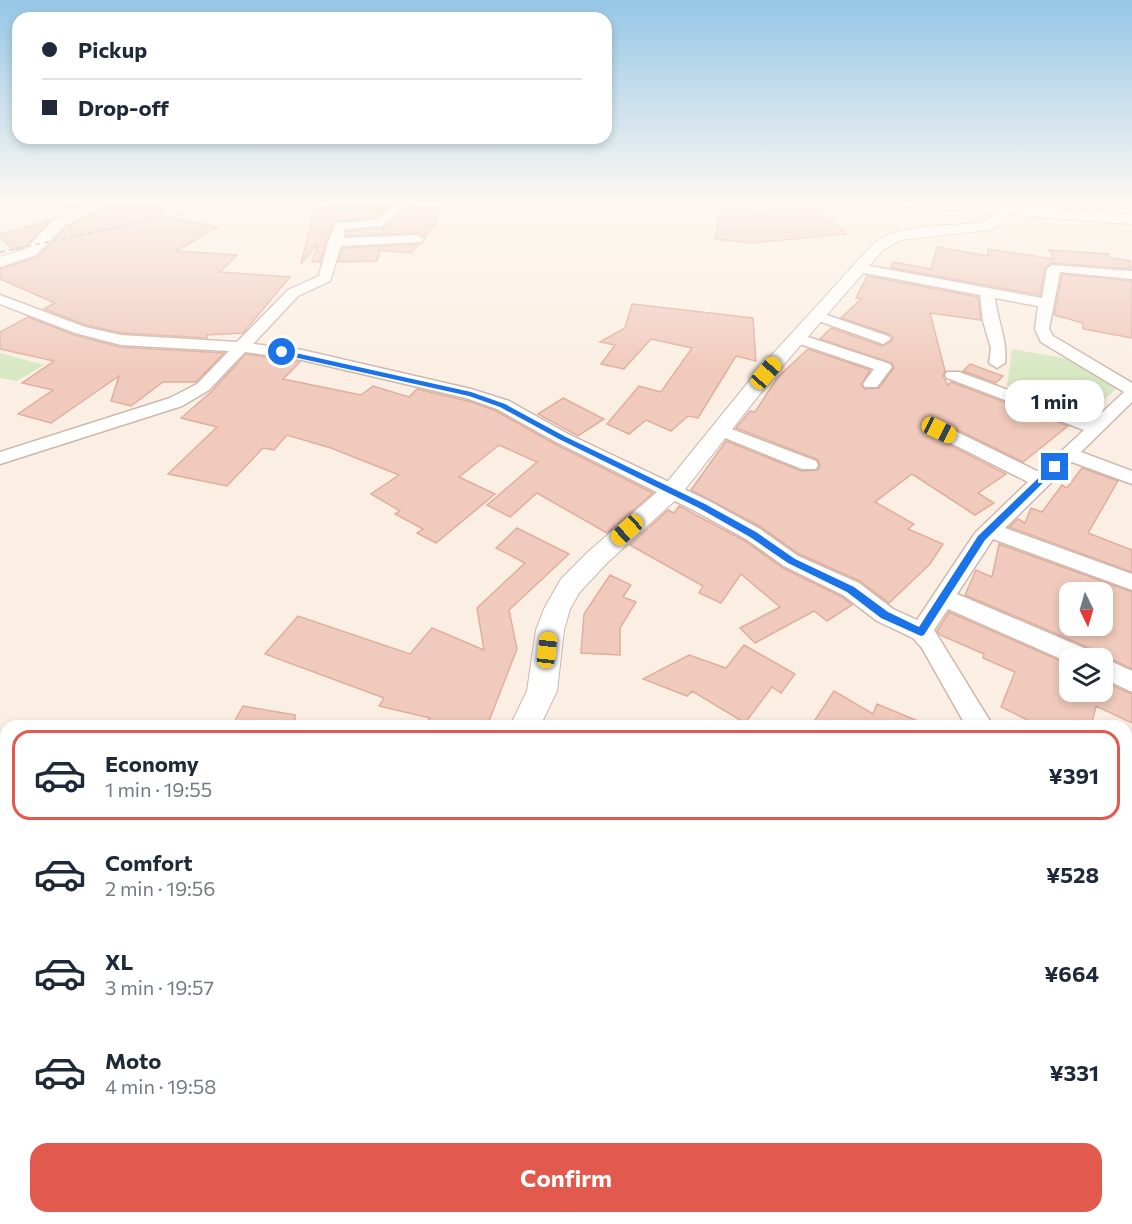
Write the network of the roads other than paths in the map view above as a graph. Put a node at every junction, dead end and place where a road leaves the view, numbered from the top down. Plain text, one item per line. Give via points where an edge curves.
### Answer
1 (330, 258) edge
2 (869, 258) edge
3 (859, 268) junction
4 (1132, 275) edge
5 (987, 293) junction
6 (0, 299) edge
7 (1046, 303) junction
8 (818, 316) junction
9 (796, 338) junction
10 (883, 339) dead end
11 (241, 347) junction
12 (997, 363) dead end
13 (953, 375) dead end
14 (871, 384) dead end
15 (1132, 391) edge
16 (1096, 428) junction
17 (721, 430) junction
18 (939, 430) dead end
19 (1069, 454) junction
20 (0, 458) edge
21 (809, 465) dead end
22 (1132, 478) edge
23 (1041, 481) junction
24 (672, 491) junction
25 (990, 530) junction
26 (1132, 582) edge
27 (943, 597) junction
28 (921, 632) junction
29 (1060, 648) edge
30 (1113, 672) edge
31 (1132, 682) edge
32 (528, 720) edge
33 (976, 720) edge

1 - 11 street via 325,278 293,293
2 - 3 street
3 - 5 street
3 - 8 street
4 - 7 street via 1057,268
5 - 7 street
5 - 12 street via 990,321 999,348
6 - 11 street via 80,330 121,340
7 - 15 street via 1042,329 1046,339
8 - 9 street
8 - 10 street
9 - 14 street via 884,367
9 - 17 street
11 - 20 street via 203,387 176,402
11 - 24 street via 302,355 471,394 503,405
13 - 16 street
15 - 16 street
16 - 19 street
17 - 21 street
17 - 24 street
18 - 23 street
19 - 22 street
19 - 23 street
23 - 25 street
24 - 28 street
24 - 32 street via 570,586 550,630 542,691
25 - 26 street
25 - 27 street
27 - 28 street
27 - 29 street
28 - 33 street
30 - 31 street

